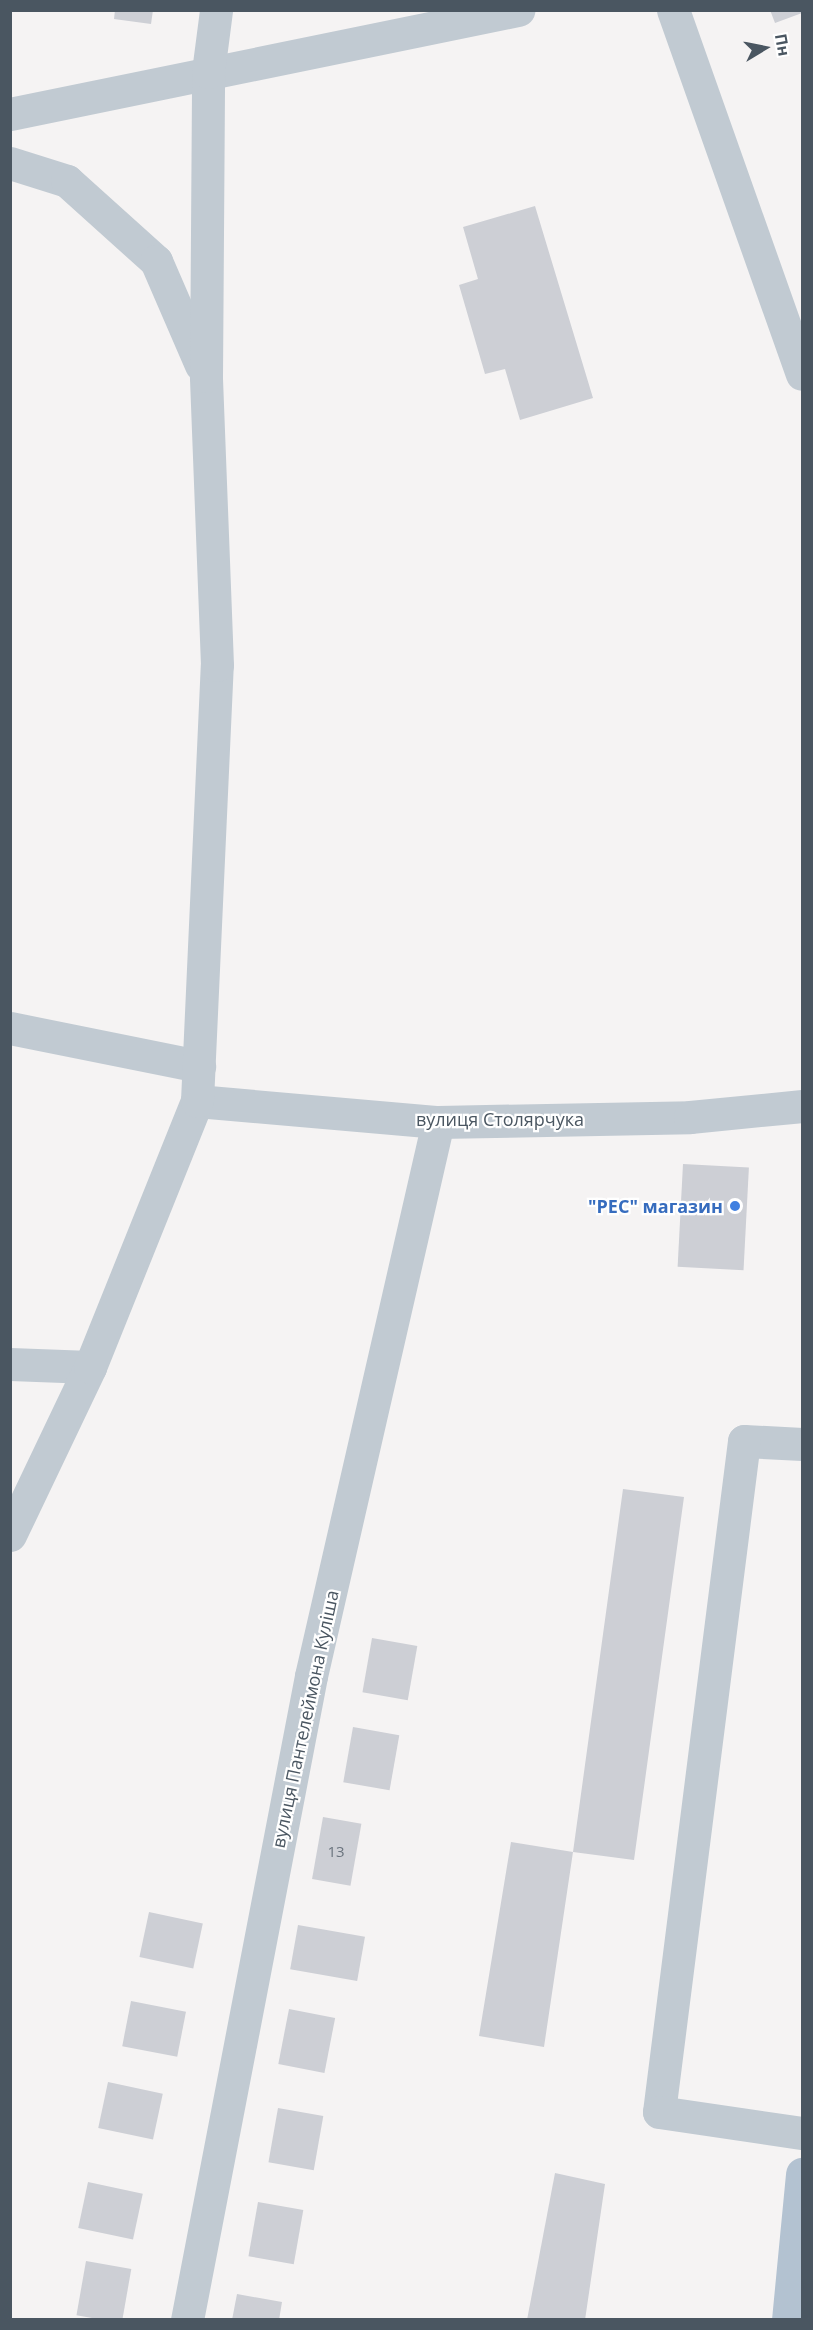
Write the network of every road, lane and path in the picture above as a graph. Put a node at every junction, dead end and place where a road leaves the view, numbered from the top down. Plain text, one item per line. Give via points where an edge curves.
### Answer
1 (216, 10) edge
2 (518, 10) edge
3 (674, 10) edge
4 (208, 72) junction
5 (10, 114) edge
6 (10, 163) edge
7 (802, 374) edge
8 (206, 376) junction
9 (10, 1028) edge
10 (199, 1066) junction
11 (197, 1101) junction
12 (802, 1106) edge
13 (438, 1122) junction
14 (10, 1364) edge
15 (90, 1366) junction
16 (802, 1444) edge
17 (10, 1534) edge
18 (802, 2133) edge
19 (802, 2174) edge
20 (187, 2319) edge
21 (788, 2319) edge

1 - 4 street
2 - 4 street
3 - 7 street
4 - 5 street
4 - 8 street
6 - 8 street via 67,181 156,261
8 - 10 street via 217,665
9 - 10 street
10 - 11 street
11 - 13 street, вулиця Столярчука
11 - 15 street
12 - 13 street, вулиця Столярчука via 690,1117
13 - 20 street, вулиця Пантелеймона Куліша via 311,1676
14 - 15 street
15 - 17 street
16 - 18 street via 744,1441 659,2112
19 - 21 main road

